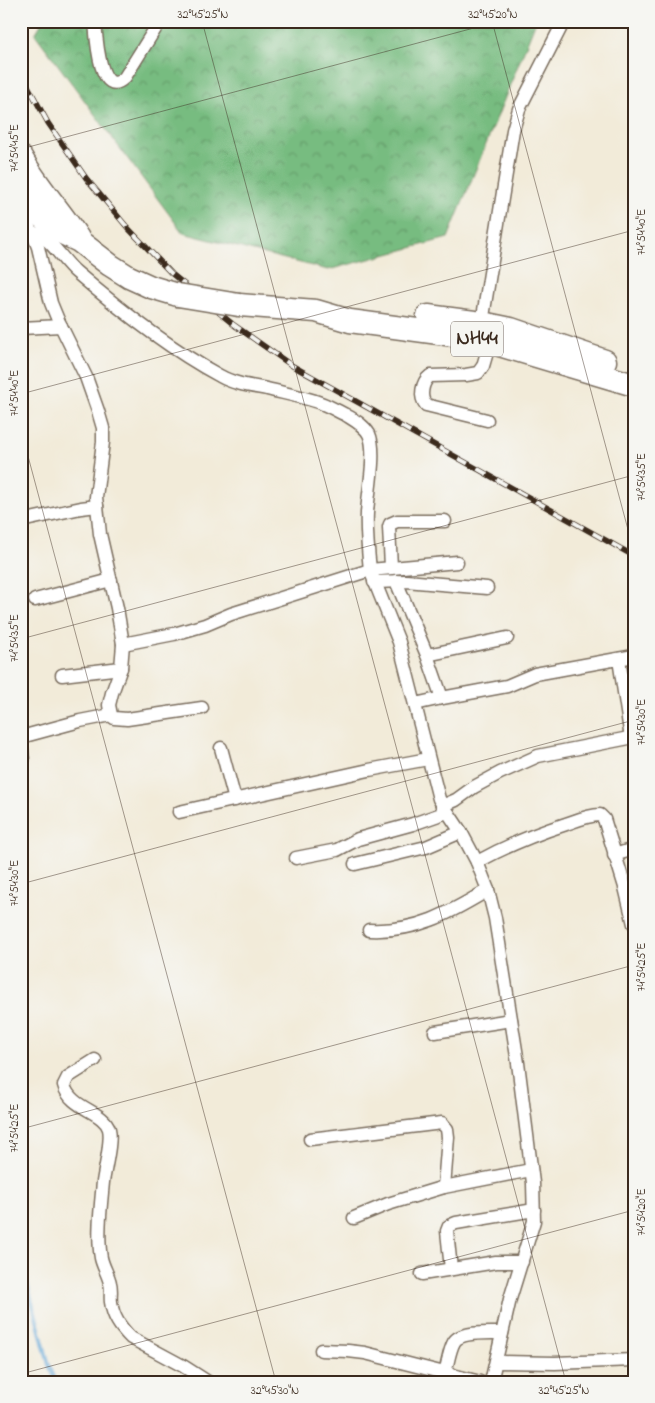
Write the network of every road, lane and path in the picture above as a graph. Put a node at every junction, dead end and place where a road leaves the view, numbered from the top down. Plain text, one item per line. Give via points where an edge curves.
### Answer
1 (94, 21) edge
2 (160, 21) edge
3 (564, 21) edge
4 (21, 157) edge
5 (21, 192) edge
6 (21, 215) edge
7 (32, 232) junction
8 (80, 240) junction
9 (61, 326) junction
10 (21, 328) edge
11 (486, 332) junction
12 (634, 372) edge
13 (634, 386) edge
14 (487, 420) dead end
15 (97, 506) junction
16 (21, 521) edge
17 (445, 521) dead end
18 (457, 562) dead end
19 (381, 568) junction
20 (111, 580) junction
21 (386, 581) junction
22 (487, 588) dead end
23 (35, 600) dead end
24 (506, 638) dead end
25 (123, 644) junction
26 (427, 655) junction
27 (634, 656) edge
28 (619, 659) junction
29 (122, 668) junction
30 (62, 675) dead end
31 (429, 701) junction
32 (202, 708) dead end
33 (111, 715) junction
34 (21, 738) edge
35 (632, 738) edge
36 (21, 742) edge
37 (221, 748) dead end
38 (428, 759) junction
39 (21, 765) edge
40 (235, 800) junction
41 (448, 806) junction
42 (179, 812) dead end
43 (461, 832) junction
44 (634, 849) edge
45 (614, 855) junction
46 (296, 858) dead end
47 (480, 860) junction
48 (355, 864) dead end
49 (629, 889) edge
50 (488, 890) junction
51 (634, 924) edge
52 (369, 930) dead end
53 (511, 1020) junction
54 (435, 1032) dead end
55 (95, 1060) dead end
56 (310, 1139) dead end
57 (532, 1170) junction
58 (444, 1187) junction
59 (534, 1210) junction
60 (354, 1218) dead end
61 (522, 1262) junction
62 (451, 1269) junction
63 (422, 1274) dead end
64 (502, 1333) junction
65 (322, 1350) dead end
66 (634, 1360) edge
67 (496, 1362) junction
68 (445, 1373) junction
69 (208, 1382) edge
70 (480, 1382) edge
71 (492, 1382) edge

1 - 2 street via 100,65 114,83 124,78
3 - 11 street via 516,118
4 - 8 highway, NH44
5 - 8 highway, NH44 via 36,212 58,231
6 - 7 street
7 - 9 street via 51,303
7 - 19 street via 42,236 74,271 145,328 196,362 242,384 324,404 363,426 372,450 367,540
8 - 11 highway, NH44, bridge via 129,277 178,295 239,305 316,311 348,306
9 - 10 street
9 - 15 street via 86,377 103,428
11 - 12 highway, NH44 via 512,329
11 - 13 highway, NH44
11 - 14 street via 483,366 478,373 430,376 421,394 426,405
15 - 16 street
15 - 20 street
17 - 19 street via 397,521 390,524
18 - 19 street
19 - 21 street
19 - 25 street via 231,614 205,626
20 - 23 street
20 - 25 street
21 - 22 street
21 - 26 street
21 - 31 street via 399,642
24 - 26 street
25 - 29 street
26 - 31 street
27 - 28 street
28 - 31 street via 535,674 507,686
28 - 35 street
29 - 30 street
29 - 33 street via 109,704
31 - 38 street
32 - 33 street via 128,719
33 - 34 street
35 - 41 street via 538,756 474,787
36 - 39 street via 24,760
37 - 40 street
38 - 40 street
38 - 41 street via 436,791
40 - 42 street
41 - 43 street
41 - 46 street via 413,824 358,839 337,850
43 - 47 street
43 - 48 street via 426,848
44 - 45 street
45 - 47 street via 604,819 597,815 535,835
45 - 49 street
47 - 50 street
49 - 51 street
50 - 52 street via 444,915 412,927
50 - 53 street via 496,918
53 - 54 street
53 - 57 street
55 - 69 street via 68,1078 64,1085 72,1100 108,1127 99,1248 110,1282 113,1315 131,1338
56 - 58 street via 442,1123 447,1128 448,1137
57 - 58 street
57 - 59 street
58 - 60 street
59 - 61 street
59 - 62 street via 449,1226
61 - 62 street via 496,1262
61 - 64 street
62 - 63 street
64 - 67 street
64 - 68 street via 458,1337
65 - 68 street via 365,1353
66 - 67 street
67 - 71 street
68 - 70 street

